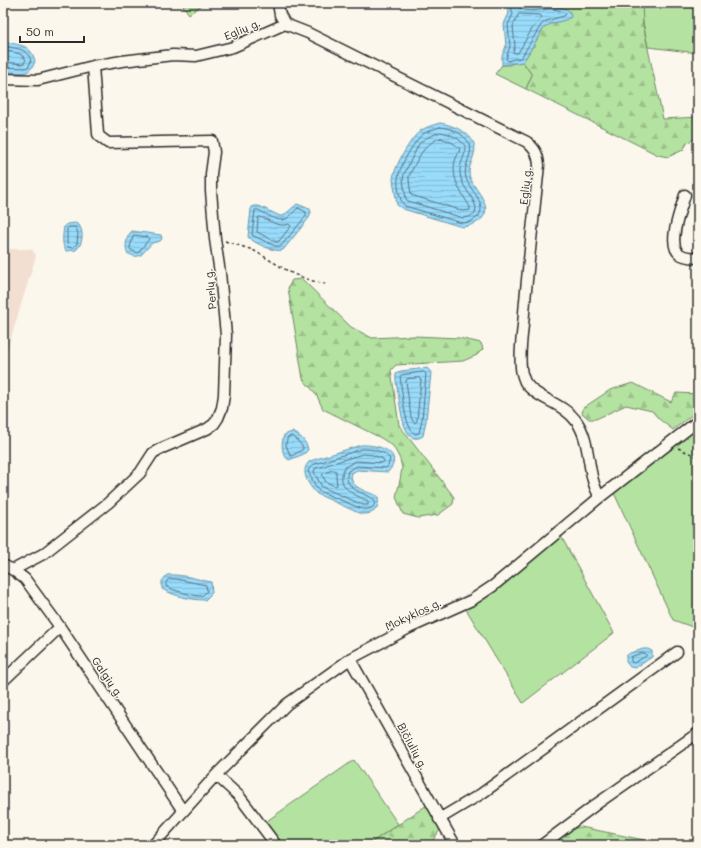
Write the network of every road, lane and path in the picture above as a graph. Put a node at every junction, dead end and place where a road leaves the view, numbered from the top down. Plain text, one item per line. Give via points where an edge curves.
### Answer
1 (278, 3) edge
2 (285, 24) junction
3 (93, 66) junction
4 (3, 79) edge
5 (685, 195) dead end
6 (215, 239) junction
7 (698, 258) edge
8 (325, 284) dead end
9 (698, 420) edge
10 (669, 444) junction
11 (698, 457) edge
12 (600, 497) junction
13 (3, 565) edge
14 (13, 570) junction
15 (60, 627) junction
16 (677, 652) dead end
17 (350, 659) junction
18 (3, 681) edge
19 (698, 732) edge
20 (216, 775) junction
21 (183, 811) junction
22 (440, 819) junction
23 (154, 845) edge
24 (276, 845) edge
25 (455, 845) edge
26 (542, 845) edge

1 - 2 street
2 - 3 street, Eglių g. via 233,47 196,56 173,55
2 - 12 street, Eglių g. via 527,142 534,148 539,165 525,294 522,376 534,390 562,407 578,422 586,443 594,485
3 - 4 street via 38,80
3 - 6 street, Perlų g. via 98,134 103,140 108,143 212,141 214,152 210,191
5 - 7 street via 673,238 674,246 678,254
6 - 8 path via 253,250 293,274
6 - 14 street, Perlų g. via 226,336 224,395 218,418 207,429 153,454 140,473 108,503 43,554
9 - 10 street, Mokyklos g.
10 - 11 path
10 - 12 street, Mokyklos g.
12 - 17 street, Mokyklos g. via 494,586 472,600 409,628
13 - 14 street, Galgių g.
14 - 15 street, Galgių g. via 25,579
15 - 18 street
15 - 21 street, Galgių g.
16 - 22 street via 481,794
17 - 20 street, Mokyklos g. via 287,704
17 - 22 street, Bičiulių g.
19 - 26 street
20 - 21 street, Mokyklos g.
20 - 24 street via 239,796
21 - 23 street, Mokyklos g.
22 - 25 street, Bičiulių g.

